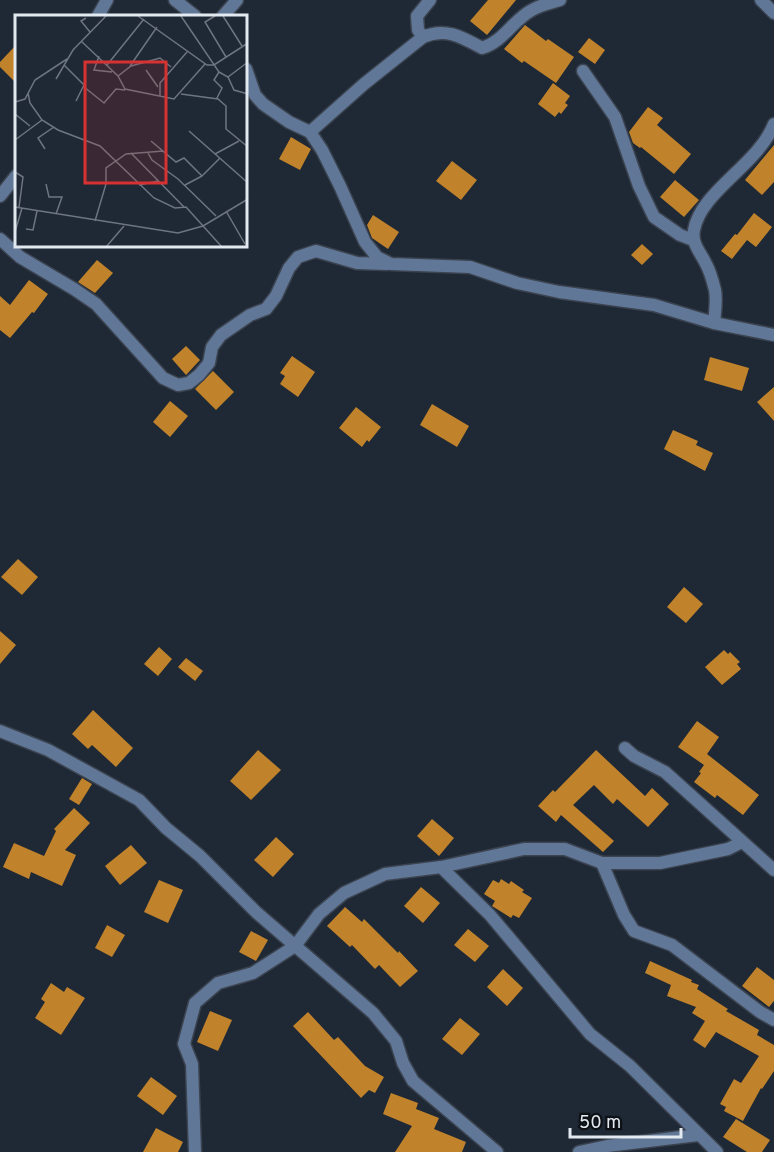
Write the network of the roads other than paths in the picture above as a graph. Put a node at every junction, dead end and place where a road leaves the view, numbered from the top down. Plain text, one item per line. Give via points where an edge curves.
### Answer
1 (107, 0) edge
2 (175, 0) edge
3 (237, 0) edge
4 (430, 0) edge
5 (560, 0) edge
6 (761, 0) edge
7 (774, 13) edge
8 (99, 15) edge
9 (194, 15) edge
10 (224, 15) edge
11 (423, 37) junction
12 (583, 71) dead end
13 (250, 96) edge
14 (774, 124) edge
15 (310, 132) junction
16 (15, 177) edge
17 (0, 196) edge
18 (0, 239) edge
19 (693, 240) junction
20 (391, 264) junction
21 (714, 322) junction
22 (774, 336) edge
23 (0, 731) edge
24 (625, 748) dead end
25 (742, 842) junction
26 (602, 863) junction
27 (441, 867) junction
28 (774, 870) edge
29 (295, 946) junction
30 (774, 1020) edge
31 (698, 1135) junction
32 (195, 1152) edge
33 (497, 1152) edge
34 (579, 1152) edge
35 (717, 1152) edge

1 - 8 street
2 - 9 street
3 - 10 street
4 - 11 street via 417,16
5 - 11 street via 533,9 494,44 482,48 446,32
6 - 7 street
11 - 15 street
12 - 19 street via 615,117 654,217
13 - 15 street
14 - 19 street via 770,135 744,167 710,199 694,228
15 - 20 street via 365,242 377,257
16 - 17 street
18 - 20 street via 20,257 96,304 163,378 178,385 199,375 209,363 212,346 221,334 266,309 298,257 316,251 357,263
19 - 21 street via 708,266 715,292
20 - 21 street via 470,267 517,283 654,305
21 - 22 street
23 - 29 street via 48,750 139,800
24 - 25 street via 665,772
25 - 26 street via 728,849 660,863
25 - 28 street
26 - 27 street via 565,849 524,849
26 - 30 street via 634,931 672,945
27 - 29 street via 385,874 344,893 319,914
27 - 31 street via 490,915 590,1034 630,1066
29 - 32 street via 253,973 218,983 195,1003 184,1044 192,1064
29 - 33 street via 386,1027 413,1081
31 - 34 street
31 - 35 street

